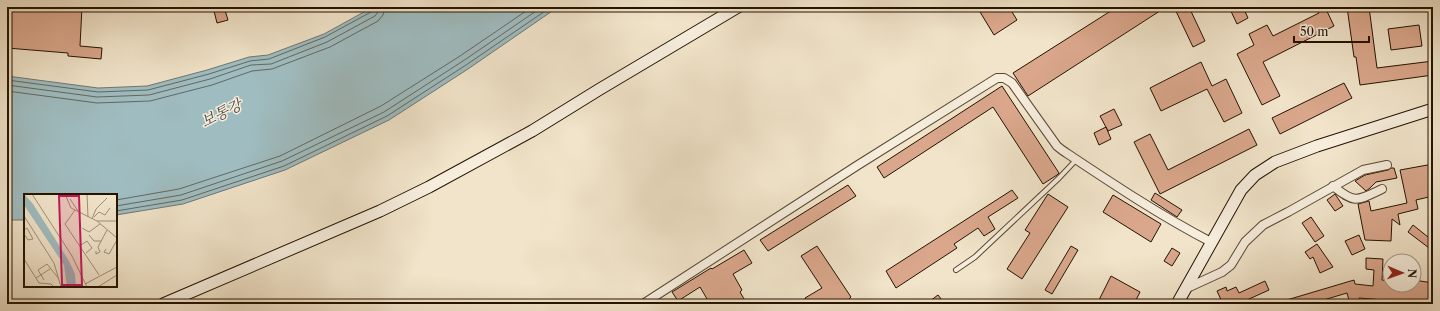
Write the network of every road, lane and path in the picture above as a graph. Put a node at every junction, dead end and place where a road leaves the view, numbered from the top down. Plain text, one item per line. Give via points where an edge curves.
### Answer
1 (738, 7) edge
2 (1433, 109) edge
3 (1076, 160) junction
4 (1387, 165) dead end
5 (1333, 186) junction
6 (1382, 190) dead end
7 (1211, 242) junction
8 (956, 270) dead end
9 (1185, 289) junction
10 (163, 304) edge
11 (643, 304) edge
12 (661, 304) edge
13 (667, 304) edge
14 (1177, 304) edge

1 - 10 main road via 532,131 457,172 380,211
2 - 7 main road via 1346,136 1275,162 1256,175 1241,190
3 - 7 street via 1184,228
3 - 8 lane via 975,257
3 - 11 street via 1057,146 1012,83 1004,78 997,78
4 - 5 street via 1363,170
5 - 6 street via 1346,197 1354,199
5 - 9 street via 1263,225 1245,242 1231,265 1222,272
7 - 9 main road
9 - 14 main road
12 - 13 lane

